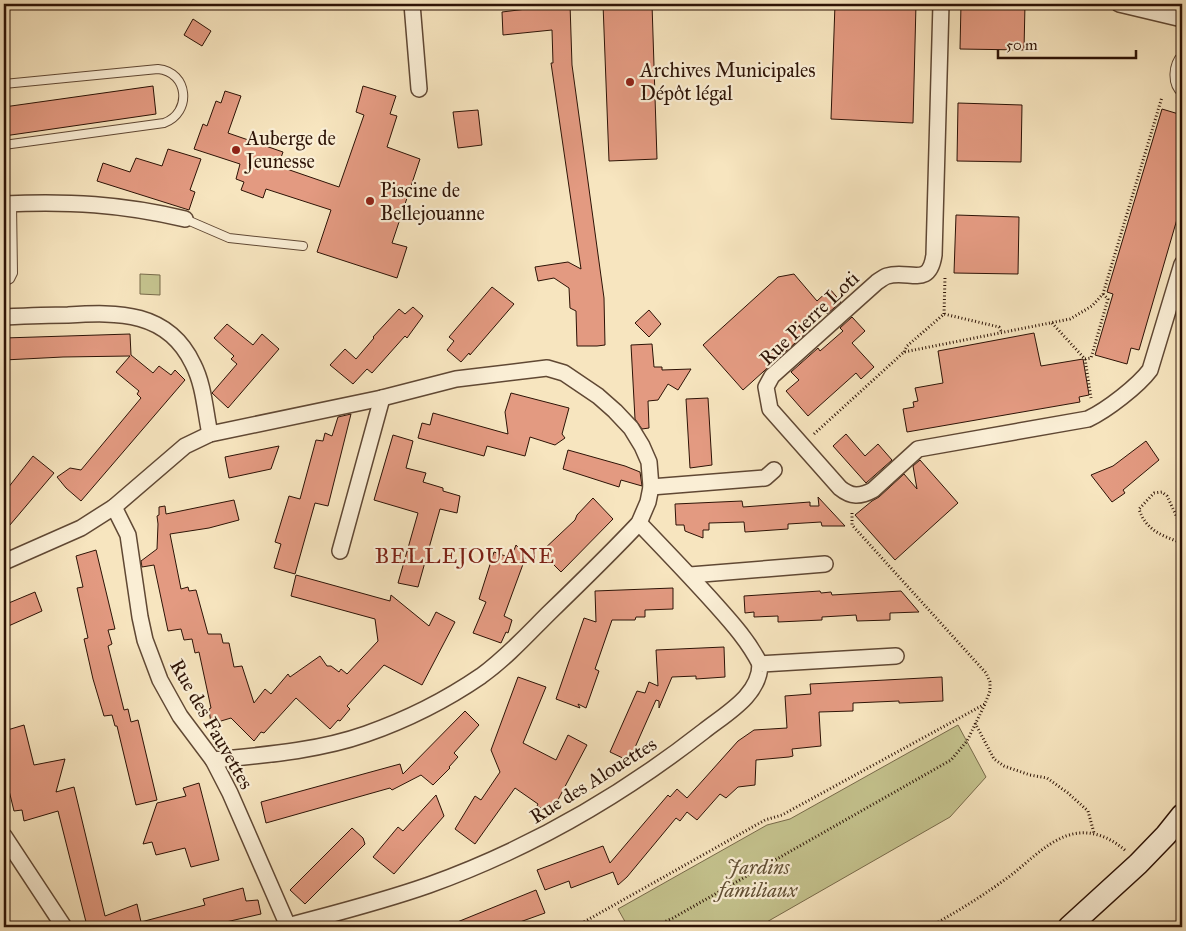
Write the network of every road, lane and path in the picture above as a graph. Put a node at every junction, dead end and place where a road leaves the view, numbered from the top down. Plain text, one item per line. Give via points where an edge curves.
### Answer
1 (412, 4) edge
2 (941, 4) edge
3 (1119, 4) edge
4 (1182, 19) edge
5 (1182, 55) edge
6 (4, 84) edge
7 (419, 89) dead end
8 (1182, 93) edge
9 (1162, 96) dead end
10 (4, 145) edge
11 (8, 204) edge
12 (185, 219) joint
13 (13, 246) junction
14 (303, 246) dead end
15 (4, 248) edge
16 (1182, 264) edge
17 (930, 270) junction
18 (4, 282) edge
19 (1103, 294) junction
20 (944, 314) junction
21 (4, 318) edge
22 (1052, 323) junction
23 (1002, 333) junction
24 (904, 352) junction
25 (1085, 359) junction
26 (382, 398) junction
27 (1094, 416) junction
28 (210, 434) junction
29 (802, 445) junction
30 (774, 470) dead end
31 (651, 487) junction
32 (856, 496) junction
33 (114, 507) junction
34 (639, 523) junction
35 (1182, 528) edge
36 (1182, 543) edge
37 (340, 551) dead end
38 (4, 562) edge
39 (825, 564) dead end
40 (690, 575) junction
41 (896, 656) dead end
42 (760, 664) junction
43 (985, 704) junction
44 (975, 723) junction
45 (213, 760) junction
46 (1182, 815) edge
47 (1094, 833) junction
48 (4, 836) edge
49 (1138, 864) junction
50 (64, 927) edge
51 (286, 927) edge
52 (575, 927) edge
53 (653, 927) edge
54 (929, 927) edge
55 (1069, 927) edge

1 - 7 street
2 - 17 street via 934,255
3 - 4 street
5 - 8 lane via 1174,80
6 - 10 lane via 158,69 174,74 184,96 179,113 164,123
9 - 19 path
11 - 12 street via 100,204
11 - 13 lane
12 - 14 lane via 229,238
13 - 15 lane
13 - 18 lane via 13,273
16 - 27 street via 1150,370
17 - 20 path via 945,270
17 - 29 street, Rue Pierre Loti via 917,276 886,276 877,282 772,376 766,387 770,409
19 - 22 path via 1080,314
19 - 25 path via 1108,299 1091,358
20 - 23 path via 999,327
20 - 24 path
21 - 28 street via 121,314 158,326 181,345 192,362 201,387
22 - 23 path
22 - 25 path
23 - 24 path
24 - 29 path
25 - 27 path
26 - 28 street
26 - 31 street via 456,379 547,368 580,383 626,422 649,462
26 - 37 street
27 - 32 street via 918,449 873,490
28 - 33 street via 185,446
29 - 32 street, Rue Pierre Loti via 840,488
30 - 31 street via 765,478
31 - 34 street
32 - 43 path via 851,512 852,525 986,673 990,691
33 - 38 street via 81,528
33 - 45 street, Rue des Fauvettes via 128,535 138,610 153,661 180,716
34 - 40 street
34 - 45 street via 512,649 482,675 448,697 365,734 325,745
35 - 36 path via 1162,492 1154,493 1139,510 1142,520 1152,530
39 - 40 street
40 - 42 street via 744,637
41 - 42 street
42 - 51 street, Rue des Alouettes via 757,684 738,704 655,768 559,827 430,885
43 - 44 path
43 - 52 path via 782,815 765,820
44 - 47 path via 994,759 1004,766 1047,778 1068,793 1088,811
44 - 53 path via 967,741 951,760
45 - 51 street, Rue des Fauvettes
46 - 49 street
47 - 49 path via 1115,842
47 - 54 path via 1067,836 1049,845 982,896
48 - 50 street
49 - 55 street

